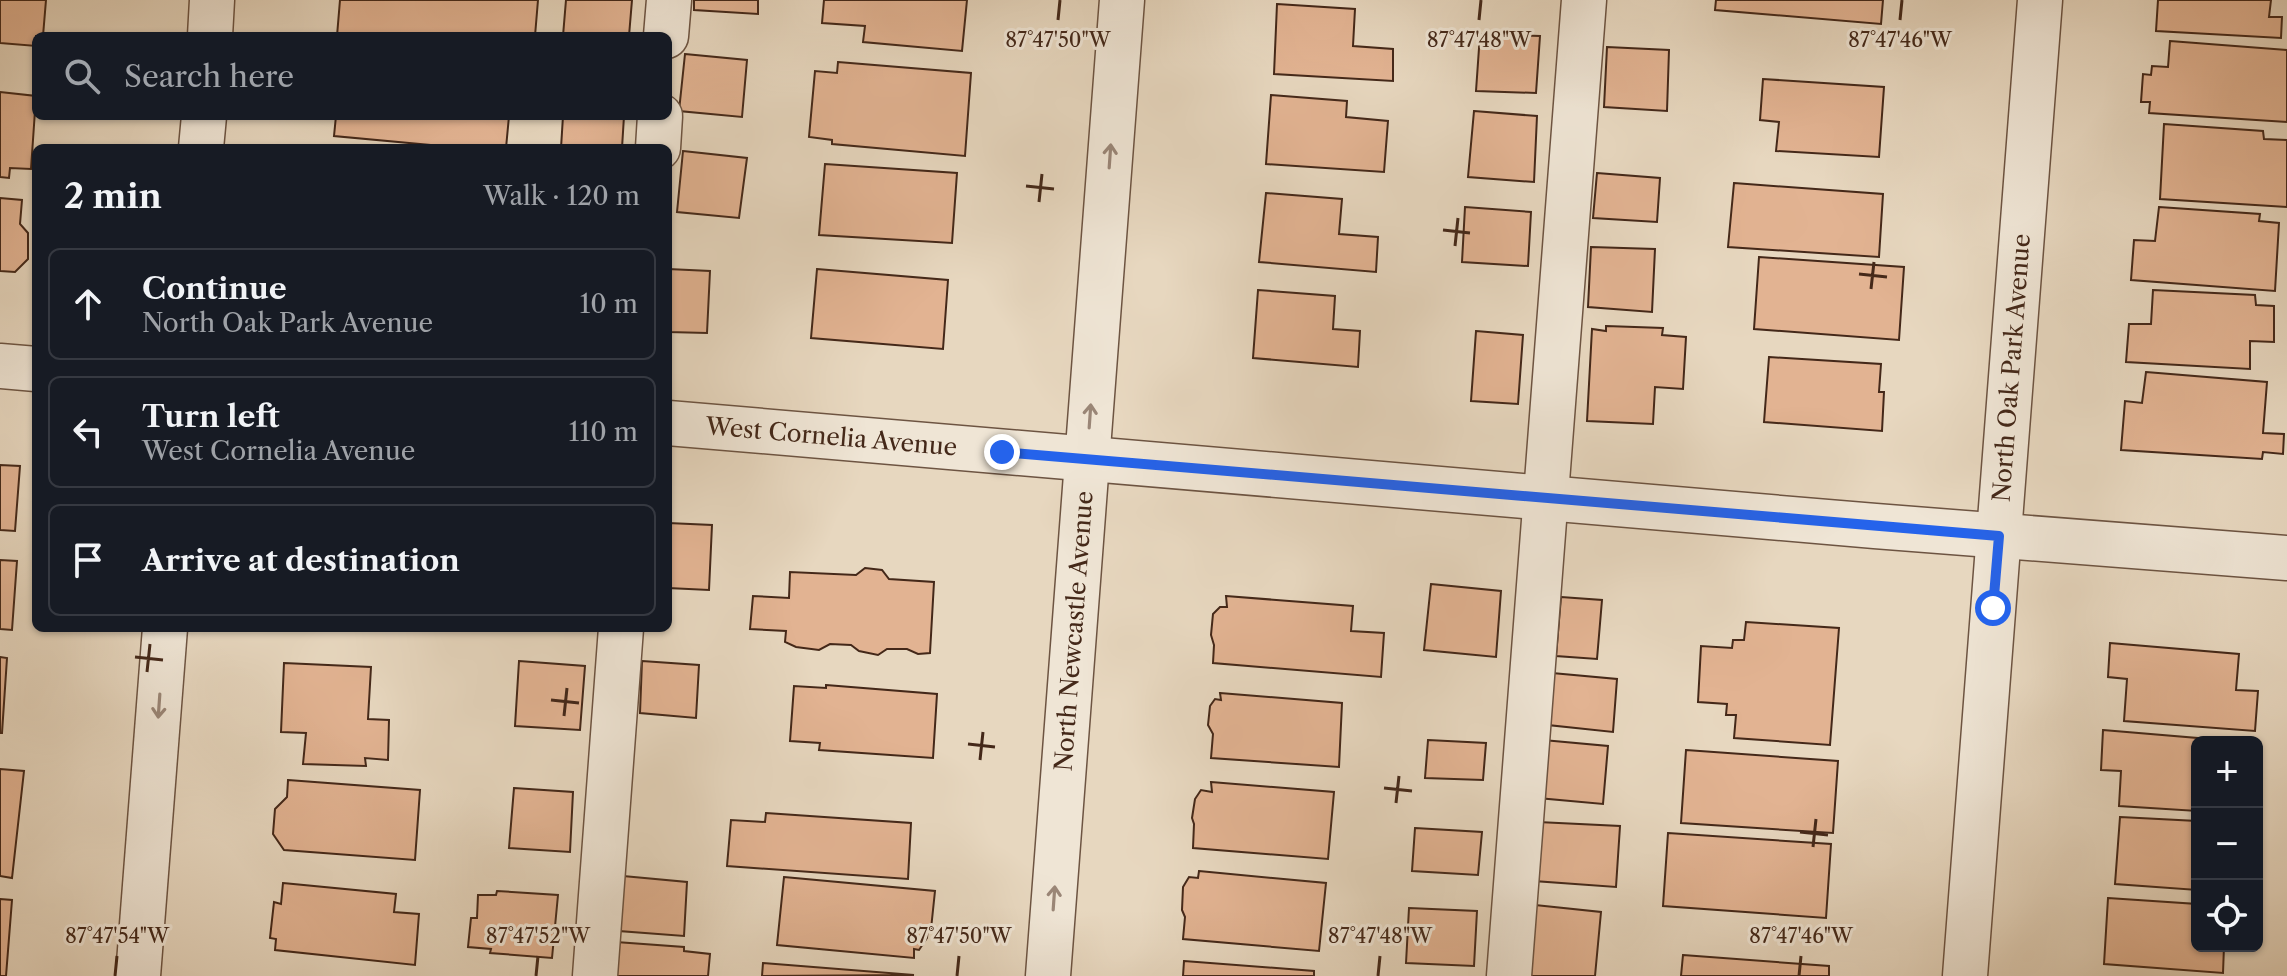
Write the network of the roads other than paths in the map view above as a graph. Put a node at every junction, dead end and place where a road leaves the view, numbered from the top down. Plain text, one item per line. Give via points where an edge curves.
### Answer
1 (212, 0) edge
2 (669, 0) edge
3 (1122, 0) edge
4 (1584, 0) edge
5 (2040, 0) edge
6 (210, 32) edge
7 (666, 32) edge
8 (204, 120) edge
9 (660, 120) edge
10 (201, 144) edge
11 (658, 144) edge
12 (0, 366) edge
13 (32, 369) edge
14 (672, 423) edge
15 (1087, 459) junction
16 (1546, 498) junction
17 (1999, 536) junction
18 (2287, 558) edge
19 (165, 632) edge
20 (621, 632) edge
21 (138, 976) edge
22 (595, 976) edge
23 (1048, 976) edge
24 (1509, 976) edge
25 (1965, 976) edge

1 - 6 street
2 - 7 street
15 -> 3 street, North Newcastle Avenue
4 - 16 street
5 - 17 street, North Oak Park Avenue
8 - 10 street
9 - 11 street
12 - 13 street
14 - 15 street, West Cornelia Avenue
15 - 16 street, West Cornelia Avenue
23 -> 15 street, North Newcastle Avenue
16 - 17 street, West Cornelia Avenue
16 - 24 street
17 - 18 street, West Cornelia Avenue
17 - 25 street, North Oak Park Avenue
19 -> 21 street
20 - 22 street

